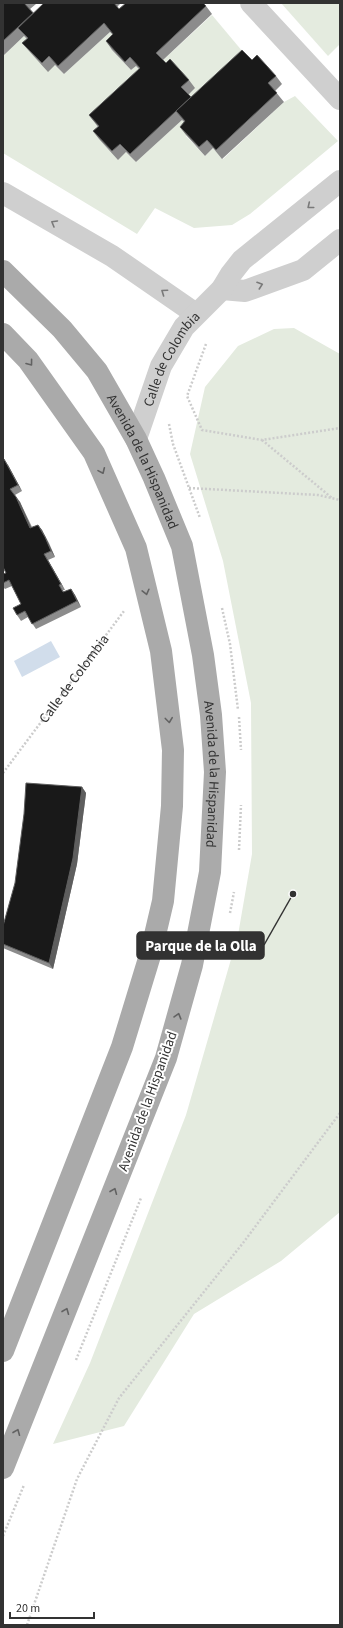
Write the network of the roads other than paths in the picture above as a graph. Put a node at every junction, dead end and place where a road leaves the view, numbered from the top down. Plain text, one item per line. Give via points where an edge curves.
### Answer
1 (251, 3) edge
2 (340, 99) edge
3 (340, 181) edge
4 (3, 193) edge
5 (340, 240) edge
6 (3, 271) edge
7 (222, 289) junction
8 (196, 314) junction
9 (3, 334) edge
10 (136, 439) junction
11 (3, 1351) edge
12 (3, 1468) edge

1 - 2 street
3 -> 7 street, Calle de Colombia via 242,260
8 -> 4 street via 112,256
7 -> 5 street via 245,291 303,270
6 - 10 main road, Avenida de la Hispanidad via 62,329 97,371
7 - 8 street, Calle de Colombia
8 - 10 street, Calle de Colombia via 184,327 161,366
9 -> 11 main road via 28,360 94,453 136,548 161,651 172,750 172,806 163,901 151,952 122,1047
12 -> 10 main road, Avenida de la Hispanidad via 166,1058 192,965 210,872 215,772 204,662 182,546

